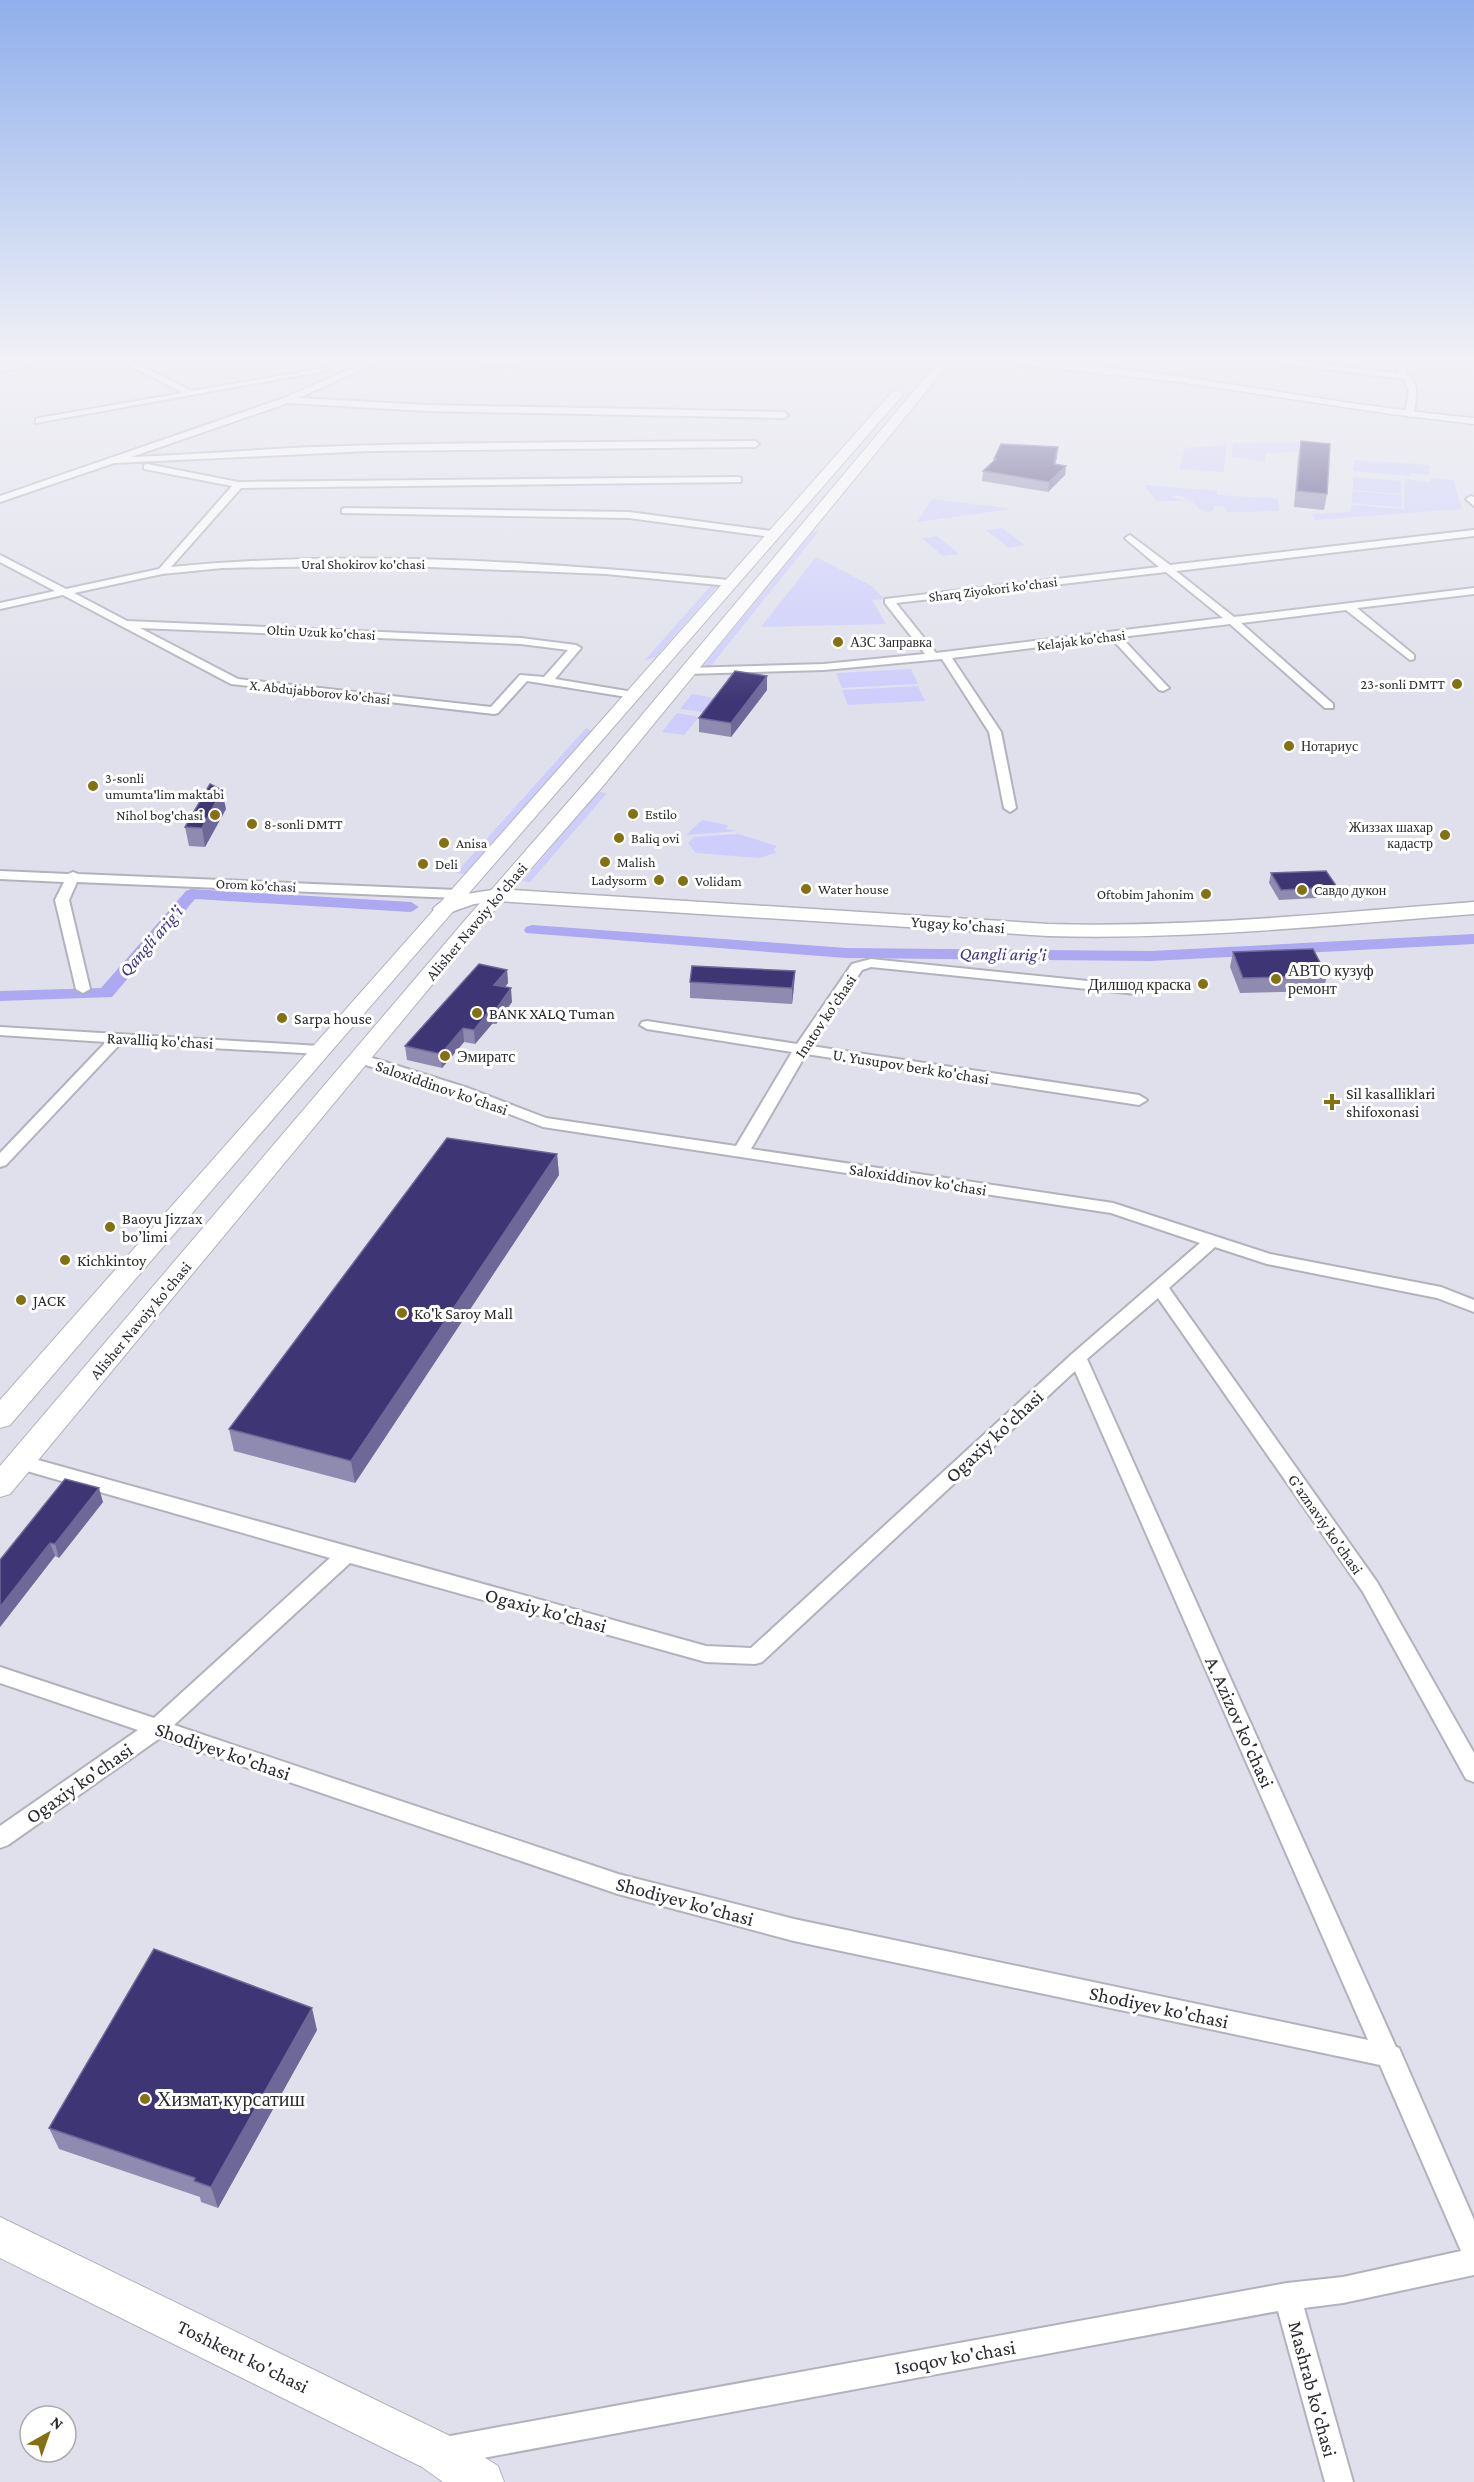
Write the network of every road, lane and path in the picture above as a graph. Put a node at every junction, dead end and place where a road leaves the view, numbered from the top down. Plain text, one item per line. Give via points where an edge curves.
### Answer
1 (82, 471) edge
2 (170, 471) edge
3 (828, 471) edge
4 (854, 471) edge
5 (738, 480) dead end
6 (238, 484) junction
7 (0, 499) edge
8 (796, 507) junction
9 (822, 510) junction
10 (345, 511) dead end
11 (1474, 533) edge
12 (772, 534) junction
13 (1130, 538) dead end
14 (0, 558) edge
15 (1167, 568) junction
16 (162, 571) junction
17 (729, 583) junction
18 (1474, 591) edge
19 (65, 593) junction
20 (0, 606) edge
21 (1349, 607) junction
22 (1234, 622) junction
23 (120, 623) junction
24 (1115, 637) junction
25 (939, 656) junction
26 (1410, 657) dead end
27 (686, 671) junction
28 (547, 681) junction
29 (1163, 688) dead end
30 (633, 695) junction
31 (1329, 706) dead end
32 (1010, 808) dead end
33 (0, 874) edge
34 (73, 876) junction
35 (478, 897) junction
36 (1474, 908) edge
37 (1474, 922) edge
38 (83, 989) dead end
39 (1137, 990) dead end
40 (647, 1025) dead end
41 (0, 1031) edge
42 (118, 1037) junction
43 (801, 1049) junction
44 (320, 1050) junction
45 (361, 1059) junction
46 (1139, 1100) dead end
47 (741, 1152) junction
48 (0, 1162) edge
49 (196, 1191) junction
50 (241, 1200) junction
51 (1212, 1240) junction
52 (1159, 1287) junction
53 (1474, 1306) edge
54 (1078, 1358) junction
55 (0, 1418) edge
56 (20, 1462) junction
57 (0, 1486) edge
58 (346, 1556) junction
59 (0, 1675) edge
60 (156, 1729) junction
61 (1474, 1773) edge
62 (0, 1838) edge
63 (1390, 2056) junction
64 (0, 2237) edge
65 (1474, 2250) edge
66 (1474, 2262) edge
67 (1287, 2296) junction
68 (437, 2452) junction
69 (482, 2482) edge
70 (1339, 2482) edge

1 - 7 street
2 - 6 street
3 - 8 main road, Alisher Navoiy ko'chasi
4 - 9 main road, Alisher Navoiy ko'chasi
5 - 6 street
6 - 16 street
8 - 9 main road
8 - 12 main road, Alisher Navoiy ko'chasi
9 - 27 main road, Alisher Navoiy ko'chasi
10 - 12 street via 629,515
11 - 15 street, Sharq Ziyokori ko'chasi
12 - 17 main road, Alisher Navoiy ko'chasi
13 - 15 street
14 - 19 street, X. Abdujabborov ko'chasi
15 - 22 street
15 - 25 street, Sharq Ziyokori ko'chasi via 889,601
16 - 17 street, Ural Shokirov ko'chasi via 222,565 427,563 606,571
16 - 19 street, Ural Shokirov ko'chasi
17 - 30 main road, Alisher Navoiy ko'chasi
18 - 21 street, Kelajak ko'chasi
19 - 20 street, Ural Shokirov ko'chasi
19 - 23 street, X. Abdujabborov ko'chasi
21 - 22 street, Kelajak ko'chasi
21 - 26 street
22 - 24 street, Kelajak ko'chasi
22 - 31 street
23 - 28 street, X. Abdujabborov ko'chasi via 235,682 494,711 524,677
23 - 28 street, Oltin Uzuk ko'chasi via 521,641 576,648
24 - 25 street, Kelajak ko'chasi
24 - 29 street
25 - 27 street, Kelajak ko'chasi via 824,667
25 - 32 street via 995,732
27 - 35 main road, Alisher Navoiy ko'chasi via 596,782
28 - 30 street
30 - 35 main road, Alisher Navoiy ko'chasi
33 - 34 street, Orom ko'chasi
34 - 35 street, Orom ko'chasi
34 - 38 street via 62,900
35 - 36 main road, Yugay ko'chasi via 1122,932
35 - 37 main road, Yugay ko'chasi via 914,936 1080,944 1176,943
35 - 44 main road, Alisher Navoiy ko'chasi
35 - 45 main road, Alisher Navoiy ko'chasi
39 - 43 street, Inatov ko'chasi via 871,963 857,967
40 - 43 street, U. Yusupov berk ko'chasi
41 - 42 street, Ravalliq ko'chasi
42 - 44 street, Ravalliq ko'chasi
42 - 48 street
43 - 46 street, U. Yusupov berk ko'chasi
43 - 47 street, Inatov ko'chasi
44 - 49 main road, Alisher Navoiy ko'chasi
45 - 47 street, Saloxiddinov ko'chasi via 463,1091 543,1122
45 - 50 main road, Alisher Navoiy ko'chasi
47 - 51 street, Saloxiddinov ko'chasi via 1113,1208
49 - 50 main road
49 - 55 main road, Alisher Navoiy ko'chasi
50 - 56 main road, Alisher Navoiy ko'chasi
51 - 52 street
51 - 53 street, Saloxiddinov ko'chasi via 1267,1259 1442,1293
52 - 54 street
52 - 61 street, G'aznaviy ko'chasi via 1370,1587
54 - 58 street, Ogaxiy ko'chasi via 755,1656 706,1654
54 - 63 street, A. Azizov ko'chasi
56 - 57 main road, Alisher Navoiy ko'chasi
56 - 58 street
58 - 60 street, Ogaxiy ko'chasi
59 - 60 street, Shodiyev ko'chasi
60 - 62 street, Ogaxiy ko'chasi
60 - 63 street, Shodiyev ko'chasi via 618,1884 794,1930
63 - 65 street, A. Azizov ko'chasi
64 - 68 main road, Toshkent ko'chasi
66 - 67 street, Isoqov ko'chasi via 1343,2290
67 - 68 street, Isoqov ko'chasi
67 - 70 street, Mashrab ko'chasi
68 - 69 main road, Toshkent ko'chasi

